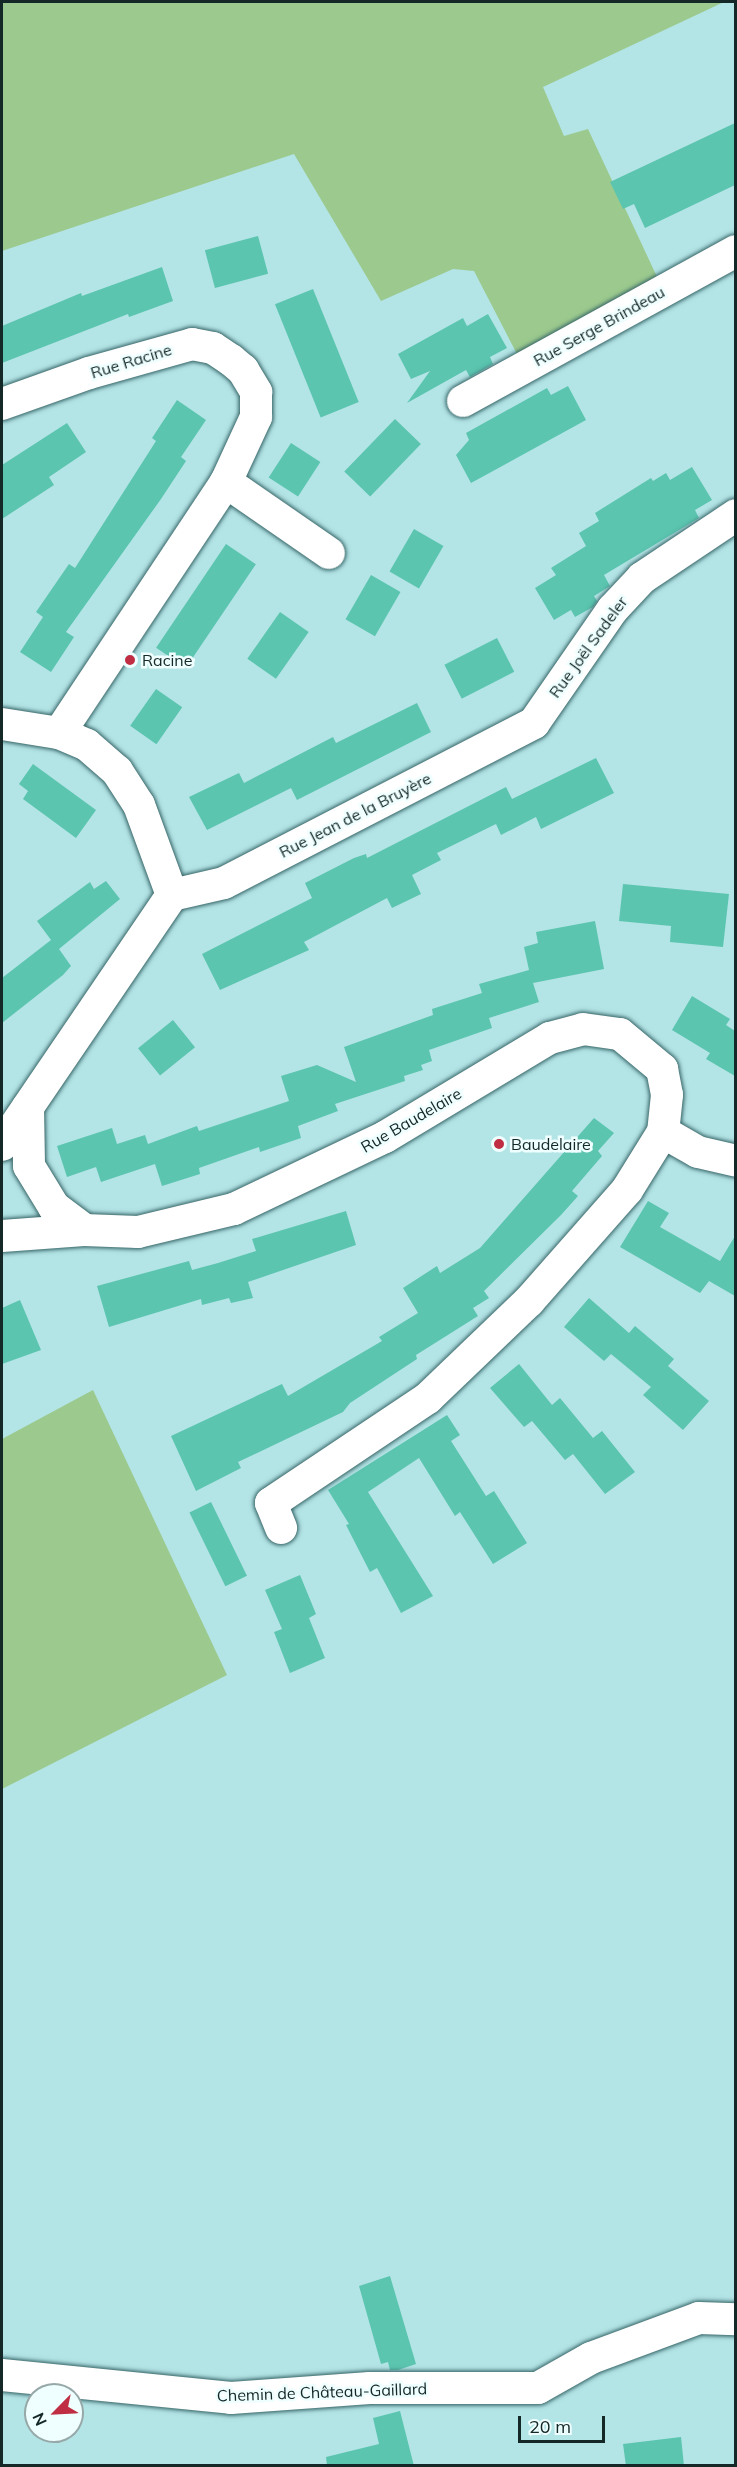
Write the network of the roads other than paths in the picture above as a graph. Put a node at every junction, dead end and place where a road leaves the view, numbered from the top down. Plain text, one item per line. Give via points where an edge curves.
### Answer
1 (735, 250) edge
2 (463, 401) dead end
3 (2, 404) edge
4 (226, 482) junction
5 (735, 515) edge
6 (329, 553) dead end
7 (534, 723) joint
8 (2, 724) edge
9 (59, 733) junction
10 (172, 895) junction
11 (28, 1107) junction
12 (663, 1132) junction
13 (2, 1145) edge
14 (735, 1161) edge
15 (84, 1230) junction
16 (2, 1236) edge
17 (281, 1528) dead end
18 (735, 2319) edge
19 (2, 2375) edge

1 - 2 street, Rue Serge Brindeau
3 - 4 street, Rue Racine via 171,348 192,344 213,348 243,370 255,392 256,417
4 - 6 street
4 - 9 street, Rue Racine
5 - 7 street, Rue Joël Sadeler via 642,578 613,609
7 - 10 street, Rue Jean de la Bruyère via 224,883
8 - 9 street
9 - 10 street via 87,745 117,771 139,805
10 - 11 street
11 - 13 street
11 - 15 street via 29,1166 54,1208
12 - 14 street via 698,1152
12 - 15 street, Rue Baudelaire via 667,1095 662,1069 620,1034 583,1029 550,1038 385,1137 234,1209 138,1232
12 - 17 street, Rue Baudelaire via 627,1190 529,1301 428,1398 271,1503
15 - 16 street, Rue Baudelaire
18 - 19 street, Chemin de Château-Gaillard via 699,2318 591,2358 537,2388 370,2388 231,2398

